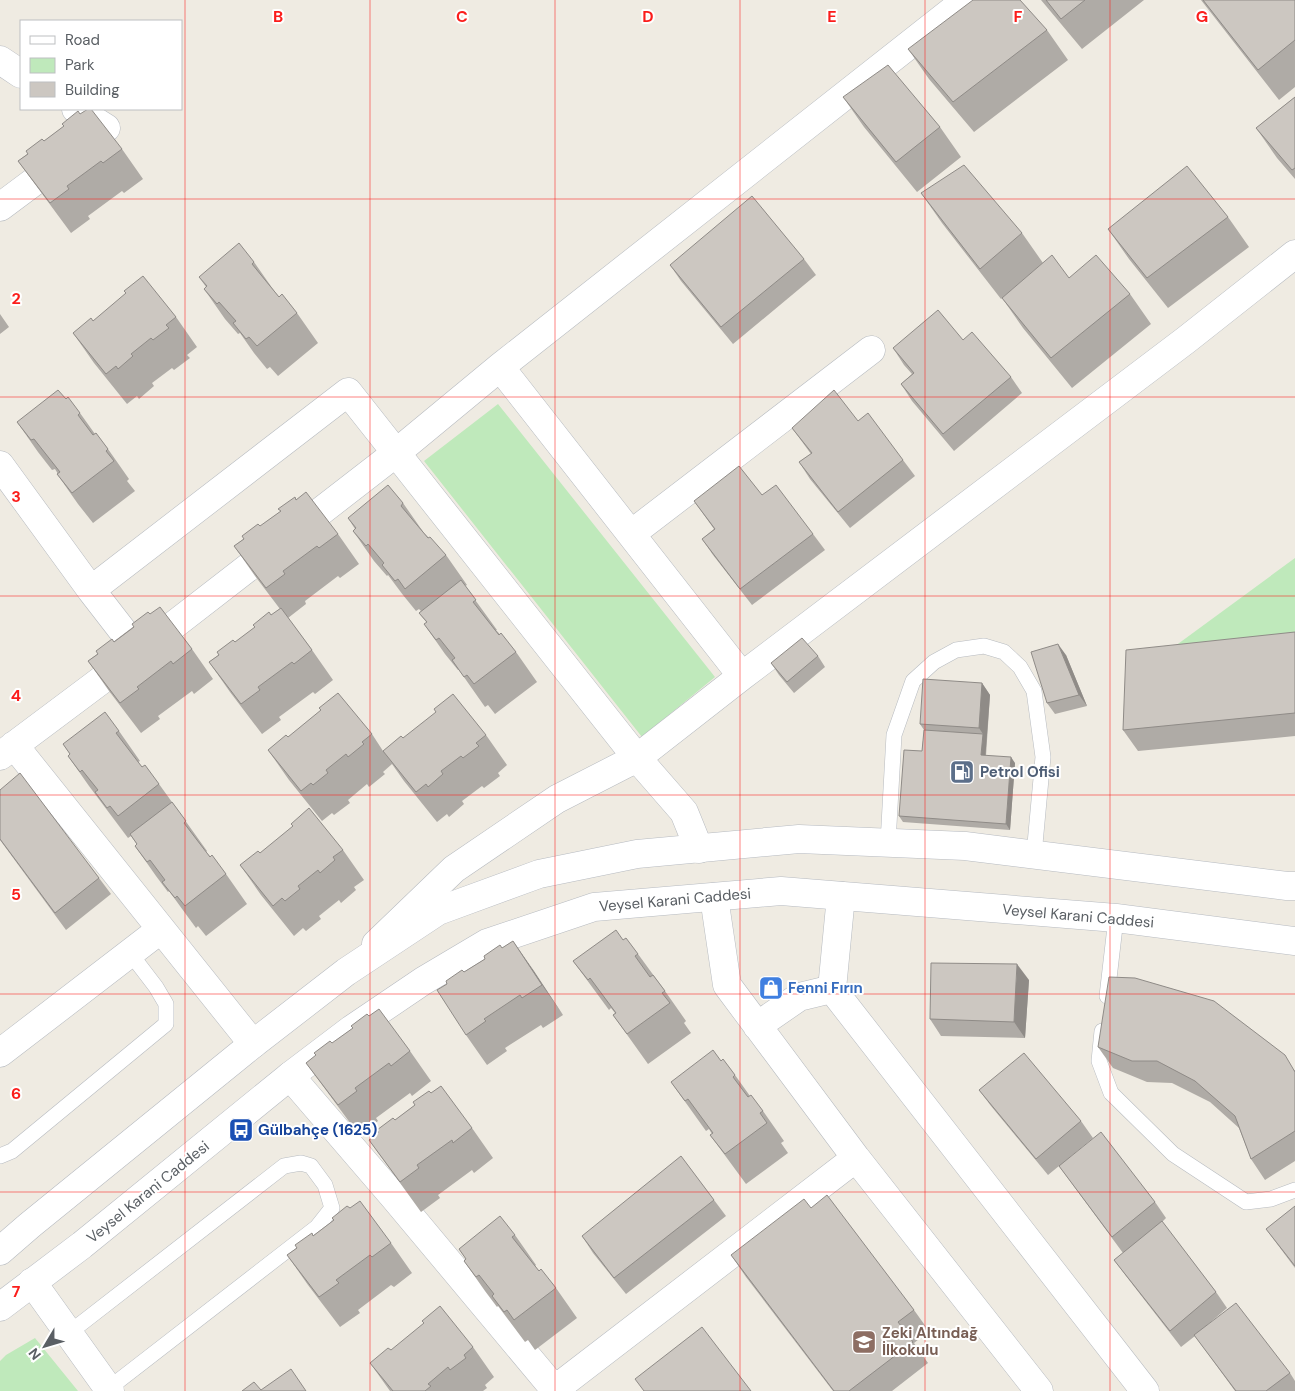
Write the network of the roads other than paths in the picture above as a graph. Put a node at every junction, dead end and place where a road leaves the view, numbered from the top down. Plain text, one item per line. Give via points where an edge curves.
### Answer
1 (966, 0) edge
2 (0, 60) edge
3 (20, 73) edge
4 (78, 110) edge
5 (0, 207) edge
6 (1295, 254) edge
7 (872, 350) dead end
8 (500, 367) junction
9 (396, 453) junction
10 (0, 465) edge
11 (631, 534) junction
12 (91, 590) junction
13 (139, 652) junction
14 (742, 676) junction
15 (7, 751) edge
16 (637, 758) junction
17 (888, 843) junction
18 (699, 848) junction
19 (1034, 855) junction
20 (1295, 886) edge
21 (842, 896) junction
22 (714, 897) junction
23 (1116, 918) junction
24 (160, 930) junction
25 (1295, 941) edge
26 (130, 953) junction
27 (346, 972) junction
28 (832, 989) junction
29 (757, 1026) junction
30 (253, 1044) junction
31 (0, 1053) edge
32 (290, 1076) junction
33 (0, 1156) edge
34 (856, 1158) junction
35 (1295, 1190) edge
36 (1, 1248) edge
37 (32, 1282) junction
38 (0, 1307) edge
39 (68, 1333) junction
40 (109, 1390) edge
41 (555, 1390) edge
42 (1038, 1391) edge
43 (1145, 1391) edge

1 - 8 street
2 - 3 street
4 - 5 street via 106,128
6 - 14 street
7 - 11 street
8 - 9 street
8 - 11 street
9 - 12 street via 348,392
9 - 13 street
9 - 16 street
10 - 12 street
11 - 14 street
12 - 13 street
13 - 15 street
14 - 16 street
15 - 24 street
16 - 18 street via 684,812
16 - 27 street via 557,799 454,869
17 - 18 street via 799,839
17 - 19 street via 965,846
17 - 19 lane via 894,735 913,681 934,662 956,650 984,646 1004,652 1020,667 1034,691 1043,757
18 - 27 street via 637,854 539,874 438,911
19 - 20 street
21 - 22 street, Veysel Karani Caddesi via 781,891
21 - 23 street, Veysel Karani Caddesi
21 - 28 street
22 - 29 street via 727,985
22 - 32 street, Veysel Karani Caddesi via 594,907 487,943 415,986
23 - 25 street, Veysel Karani Caddesi
23 - 35 lane via 1099,1062 1111,1093 1173,1154 1246,1202 1271,1199
24 - 26 street
24 - 30 street
26 - 31 street
26 - 33 lane via 166,1004 166,1024 12,1151
27 - 30 street
28 - 29 street via 799,997
28 - 43 street
29 - 34 street
30 - 36 street
32 - 37 street, Veysel Karani Caddesi
32 - 41 street
34 - 41 street
34 - 42 street
37 - 38 street, Veysel Karani Caddesi
37 - 39 street
39 - 40 street
39 - 40 lane via 284,1166 301,1163 311,1166 325,1185 332,1208 316,1227

